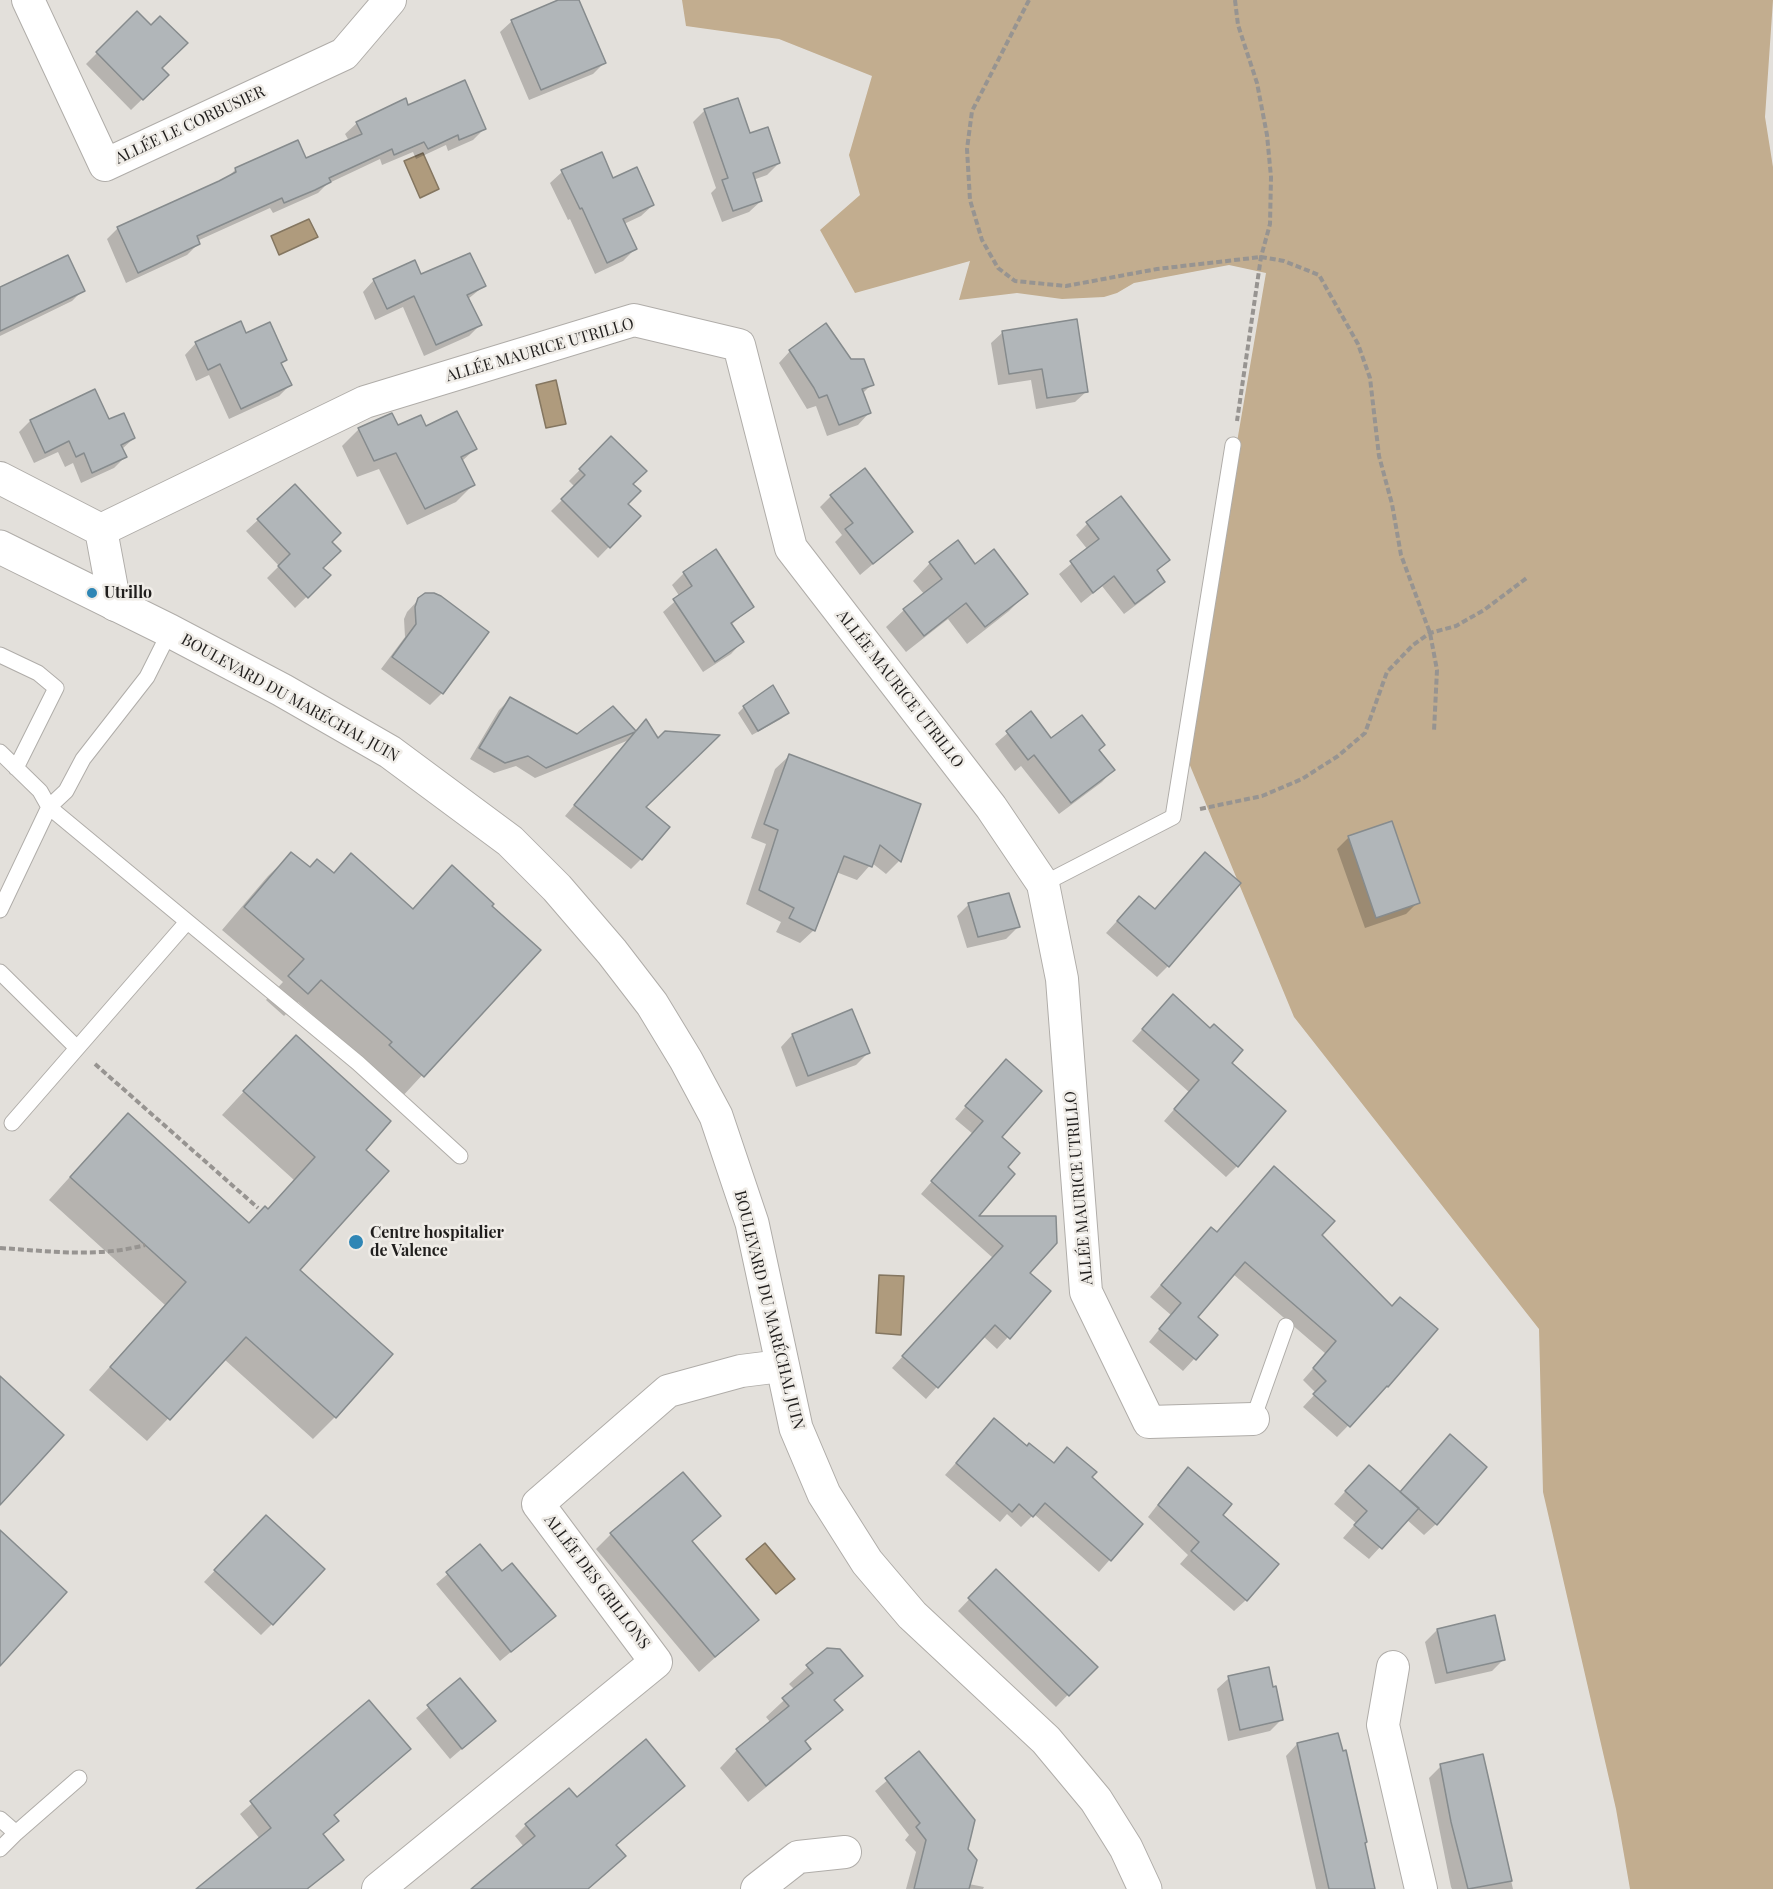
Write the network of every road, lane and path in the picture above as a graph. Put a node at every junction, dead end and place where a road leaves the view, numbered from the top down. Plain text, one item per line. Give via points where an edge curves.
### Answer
1 (28, 0) edge
2 (390, 0) edge
3 (1029, 0) edge
4 (1235, 0) edge
5 (1261, 257) junction
6 (1233, 445) joint
7 (0, 478) edge
8 (101, 530) junction
9 (0, 547) edge
10 (1528, 577) dead end
11 (115, 605) junction
12 (170, 632) junction
13 (1430, 633) junction
14 (0, 656) edge
15 (1434, 731) dead end
16 (0, 752) edge
17 (16, 768) junction
18 (49, 807) junction
19 (1173, 817) junction
20 (1043, 884) junction
21 (0, 910) edge
22 (187, 922) junction
23 (0, 972) edge
24 (77, 1048) junction
25 (12, 1123) dead end
26 (460, 1156) dead end
27 (258, 1208) dead end
28 (145, 1245) dead end
29 (0, 1248) edge
30 (1286, 1326) dead end
31 (781, 1366) junction
32 (1253, 1419) joint
33 (1393, 1667) dead end
34 (79, 1778) dead end
35 (0, 1819) edge
36 (16, 1833) junction
37 (0, 1849) edge
38 (845, 1852) dead end
39 (378, 1889) edge
40 (757, 1889) edge
41 (1145, 1889) edge
42 (1420, 1889) edge

1 - 2 street, ALLÉE LE CORBUSIER via 105,165 344,54
3 - 5 path via 972,111 967,150 970,200 982,240 998,268 1015,281 1066,286 1157,269
4 - 5 path via 1267,135 1270,224
5 - 6 path
5 - 13 path via 1319,275 1358,344 1370,378 1379,456 1401,555
6 - 19 lane
7 - 8 street
8 - 11 street
8 - 20 street, ALLÉE MAURICE UTRILLO via 365,402 634,320 739,345 791,548 991,807
9 - 11 main road, BOULEVARD DU MARÉCHAL JUIN
10 - 13 path via 1456,626
11 - 12 main road, BOULEVARD DU MARÉCHAL JUIN
12 - 18 lane via 147,677 83,759 66,791
12 - 31 main road, BOULEVARD DU MARÉCHAL JUIN via 390,752 451,796 510,841 612,952 652,1004 716,1116 752,1224
13 - 15 path via 1437,670
13 - 19 path via 1387,672 1365,734 1338,756 1302,779 1262,796
14 - 17 lane via 38,673 57,688
16 - 17 lane
17 - 18 lane via 40,791
18 - 21 lane
18 - 22 lane
19 - 20 lane
20 - 32 street, ALLÉE MAURICE UTRILLO via 1062,979 1086,1292 1149,1422
22 - 24 lane
22 - 26 lane via 358,1063
23 - 24 lane
24 - 25 lane
24 - 27 path
28 - 29 path via 91,1253
30 - 32 lane, ALLÉE MAURICE UTRILLO
31 - 39 street, ALLÉE DES GRILLONS via 741,1371 668,1391 538,1504 656,1662
31 - 41 main road, BOULEVARD DU MARÉCHAL JUIN via 796,1428 824,1494 867,1562 912,1616 1046,1740 1096,1800 1126,1848
33 - 42 street via 1383,1725
34 - 36 lane
35 - 36 lane
36 - 37 lane
38 - 40 street via 798,1857

